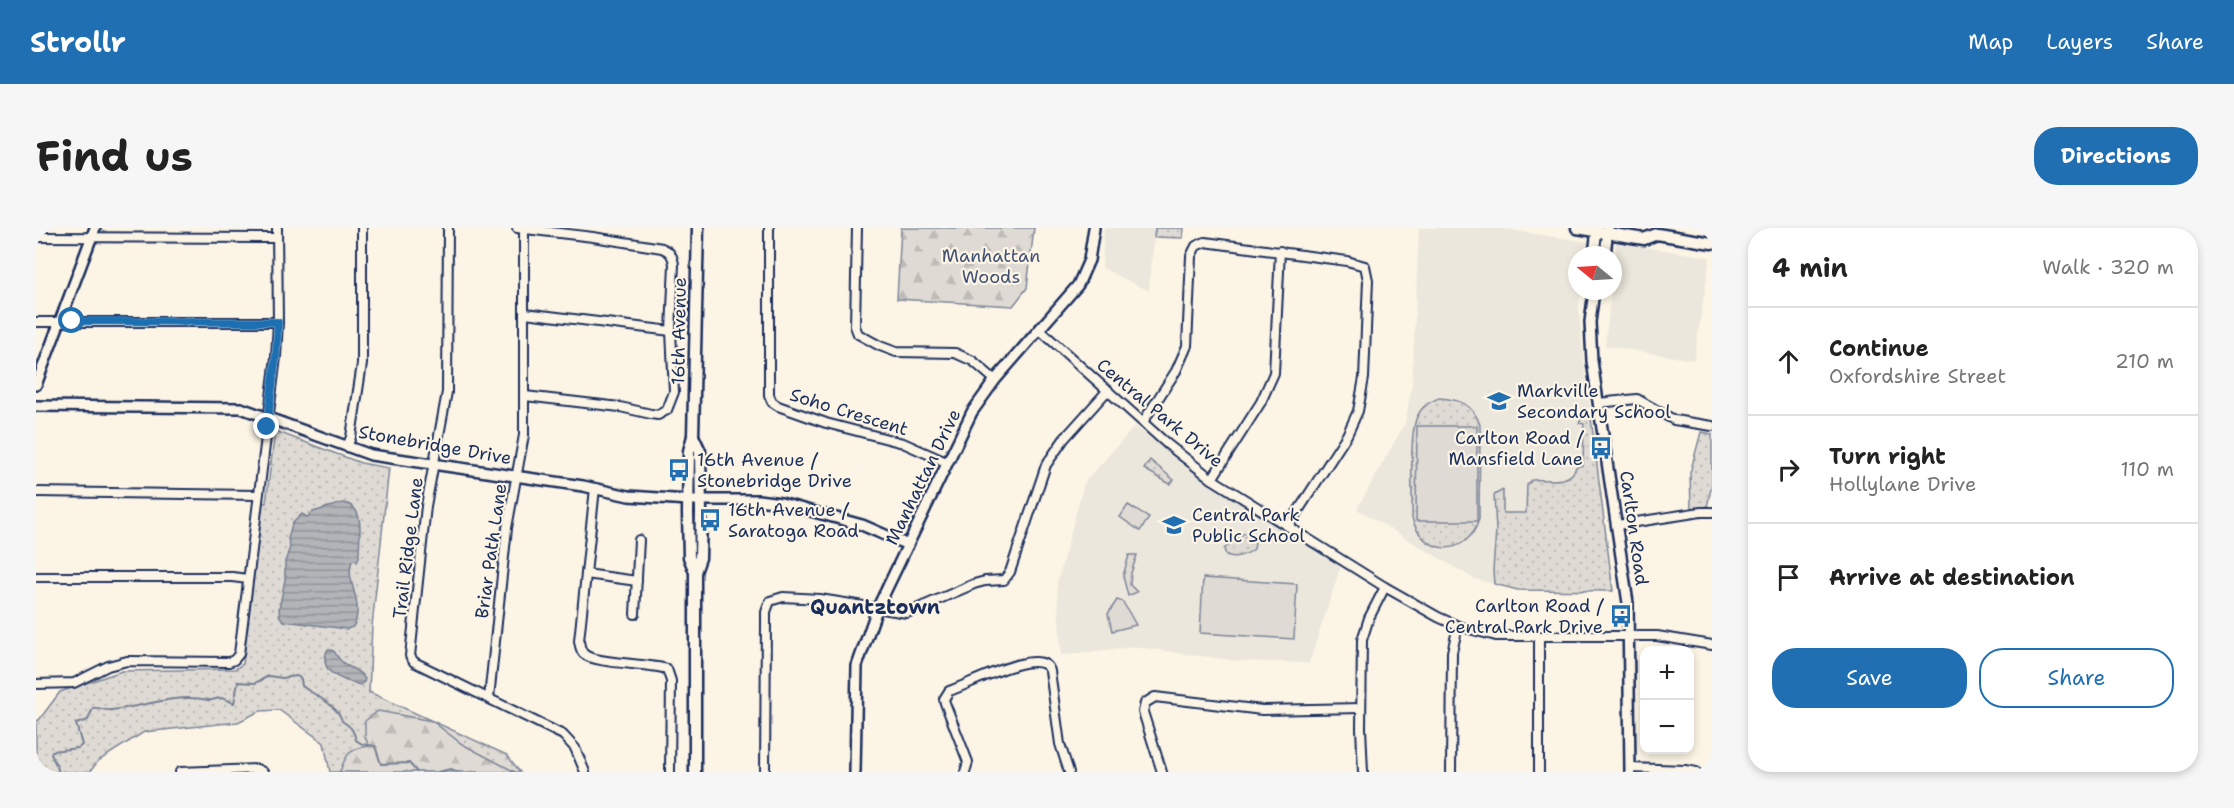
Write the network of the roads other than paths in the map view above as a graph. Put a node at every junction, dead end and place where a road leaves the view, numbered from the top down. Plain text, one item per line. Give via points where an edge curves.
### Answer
1 (95, 228) edge
2 (277, 228) edge
3 (362, 228) edge
4 (448, 228) edge
5 (517, 228) edge
6 (524, 228) edge
7 (698, 228) edge
8 (769, 228) edge
9 (857, 228) edge
10 (1094, 228) edge
11 (1577, 228) edge
12 (1602, 230) edge
13 (1653, 231) edge
14 (36, 237) edge
15 (92, 238) junction
16 (277, 238) junction
17 (1712, 243) edge
18 (1597, 246) edge
19 (1604, 246) edge
20 (1280, 251) junction
21 (1593, 300) edge
22 (525, 313) junction
23 (36, 322) edge
24 (60, 322) junction
25 (278, 322) junction
26 (1040, 330) junction
27 (671, 331) junction
28 (996, 380) junction
29 (36, 384) edge
30 (1108, 390) junction
31 (525, 396) junction
32 (1598, 403) junction
33 (36, 406) edge
34 (268, 417) junction
35 (1143, 422) junction
36 (1712, 426) edge
37 (693, 436) junction
38 (347, 447) junction
39 (946, 462) junction
40 (434, 464) junction
41 (516, 476) junction
42 (1212, 479) junction
43 (595, 488) junction
44 (36, 492) edge
45 (258, 495) junction
46 (688, 500) junction
47 (701, 500) junction
48 (1712, 512) edge
49 (1289, 525) junction
50 (1617, 525) junction
51 (639, 540) dead end
52 (908, 545) junction
53 (695, 572) junction
54 (586, 574) junction
55 (36, 577) edge
56 (248, 579) junction
57 (637, 581) junction
58 (1385, 587) junction
59 (877, 609) junction
60 (635, 614) dead end
61 (1458, 626) junction
62 (1629, 636) junction
63 (1539, 637) junction
64 (1712, 645) edge
65 (36, 684) edge
66 (489, 698) junction
67 (1361, 708) junction
68 (1630, 770) edge
69 (181, 772) edge
70 (263, 772) edge
71 (585, 772) edge
72 (670, 772) edge
73 (695, 772) edge
74 (765, 772) edge
75 (855, 772) edge
76 (965, 772) edge
77 (1069, 772) edge
78 (1162, 772) edge
79 (1363, 772) edge
80 (1451, 772) edge
81 (1539, 772) edge
82 (1696, 772) edge

1 - 15 street
2 - 16 street
3 - 38 street via 362,364
4 - 40 street, Trail Ridge Lane via 447,392
5 - 6 street
6 - 22 street, Briar Path Lane
6 - 27 street via 666,250 674,264
7 - 37 main road, 16th Avenue
8 - 39 street, Soho Crescent via 768,388 772,402 826,423 903,443
9 - 28 street via 858,334 896,352 955,353 973,361
10 - 26 street, Manhattan Drive via 1089,260 1078,285
11 - 12 main road
12 - 13 main road via 1644,239
12 - 18 street
12 - 19 street
13 - 17 main road
14 - 15 street
15 - 16 street
15 - 24 street
16 - 25 street
20 - 35 street via 1205,242 1196,246 1191,256 1187,346 1176,371
20 - 42 street via 1274,373 1261,402
20 - 49 street via 1358,263 1365,266 1368,280 1364,378 1358,411 1347,435
21 - 32 street, Carlton Road via 1590,322
22 - 27 street
22 - 31 street, Briar Path Lane
23 - 24 street
24 - 25 street
24 - 29 street
25 - 34 street
26 - 28 street, Manhattan Drive
26 - 30 street, Central Park Drive
27 - 31 street via 674,392 663,413
28 - 39 street, Manhattan Drive via 972,412
30 - 35 street, Central Park Drive
30 - 59 street via 1046,465 1010,573 1004,580 974,584 907,613
31 - 41 street, Briar Path Lane via 524,435
32 - 36 street via 1637,399 1674,420
32 - 50 street, Carlton Road
33 - 34 street, Stonebridge Drive via 226,407
34 - 38 street, Stonebridge Drive
34 - 45 street
35 - 42 street, Central Park Drive
37 - 46 main road, 16th Avenue
37 - 47 main road, 16th Avenue via 700,451
38 - 40 street, Stonebridge Drive via 370,455
39 - 52 street, Manhattan Drive
40 - 41 street, Stonebridge Drive
40 - 66 street, Trail Ridge Lane via 410,654 414,662
41 - 43 street, Stonebridge Drive
41 - 66 street, Briar Path Lane
42 - 49 street, Central Park Drive
43 - 46 street, Stonebridge Drive via 629,496
43 - 54 street
44 - 45 street
45 - 56 street
46 - 47 street, Stonebridge Drive
46 - 53 main road, 16th Avenue via 689,557
47 - 52 street, Stonebridge Drive via 781,503 862,525
47 - 53 main road, 16th Avenue via 700,558
48 - 50 street
49 - 58 street, Central Park Drive
50 - 62 street, Carlton Road
51 - 57 street
52 - 59 street, Manhattan Drive
53 - 73 main road, 16th Avenue
54 - 57 street
54 - 72 street via 579,641 585,656 658,666 670,675
55 - 56 street
56 - 65 street via 240,650 234,660 127,661 74,683
57 - 60 street
58 - 61 street, Central Park Drive
58 - 67 street via 1362,640
59 - 74 street via 820,599 783,597 770,601 766,612
59 - 75 street, Manhattan Drive via 857,666
61 - 63 street, Central Park Drive via 1496,636
61 - 80 street via 1452,652
62 - 63 street, Central Park Drive
62 - 64 street, Central Park Drive via 1668,636
62 - 68 street, Carlton Road
63 - 81 street
66 - 71 street, Trail Ridge Lane via 563,735 575,748
67 - 78 street via 1262,710 1155,697 1144,703 1143,712
67 - 79 street
68 - 82 street
69 - 70 street
76 - 77 street via 968,762 945,702 946,694 1009,667 1037,661 1049,666 1060,744

